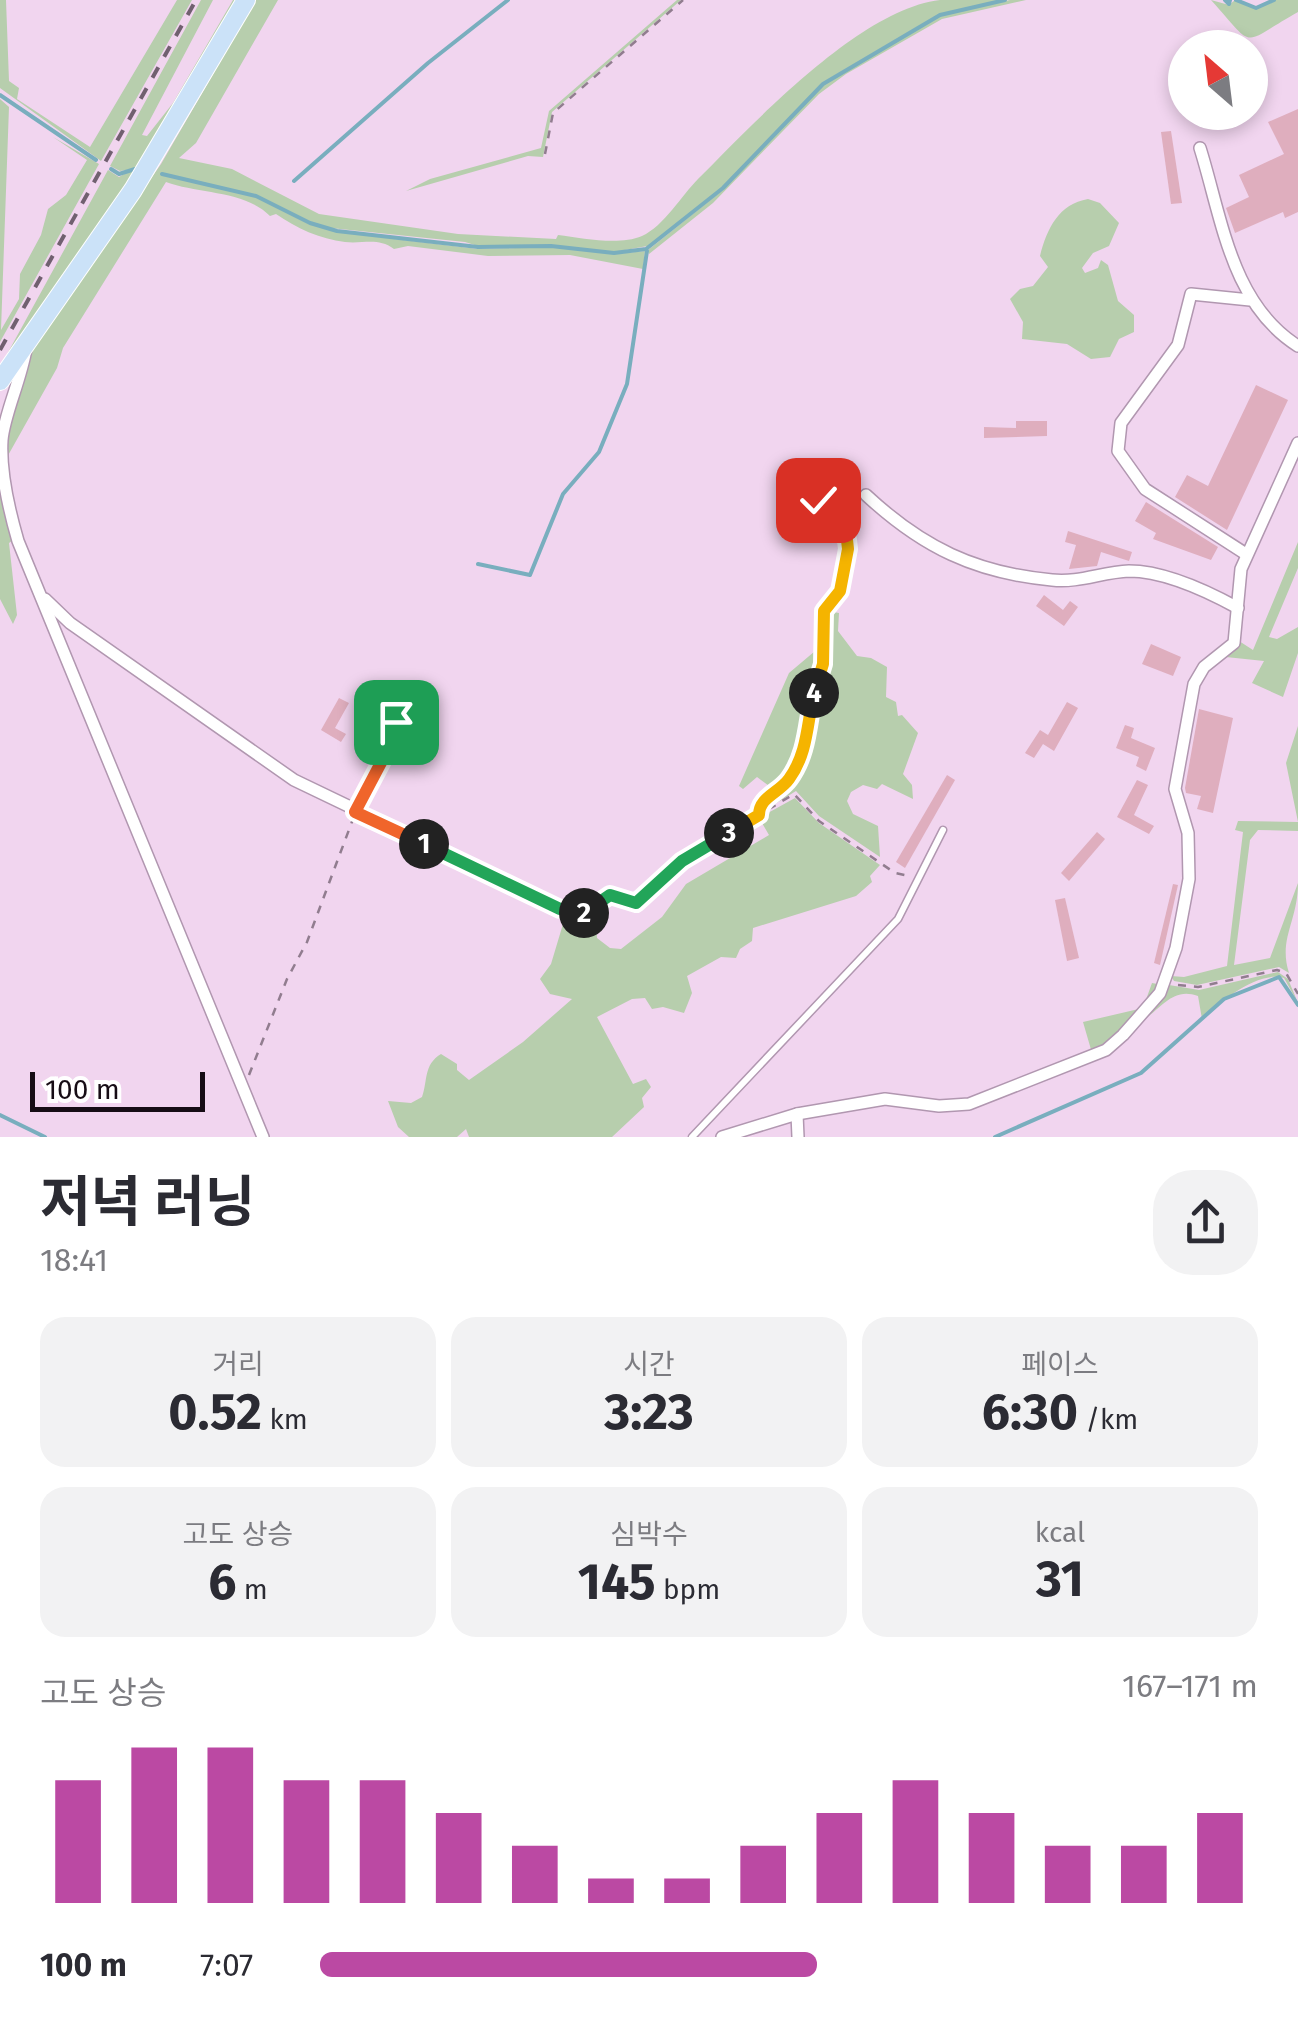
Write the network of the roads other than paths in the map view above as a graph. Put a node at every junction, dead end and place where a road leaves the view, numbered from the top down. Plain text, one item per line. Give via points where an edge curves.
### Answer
1 (246, 0) edge
2 (1200, 148) dead end
3 (1250, 300) junction
4 (27, 340) junction
5 (1298, 346) edge
6 (0, 381) edge
7 (1298, 444) edge
8 (866, 495) road end
9 (1246, 554) junction
10 (40, 596) junction
11 (1238, 608) junction
12 (943, 830) dead end
13 (651, 886) road end
14 (797, 1114) junction
15 (263, 1137) edge
16 (692, 1137) edge
17 (722, 1137) edge
18 (798, 1137) edge

1 - 4 main road via 133,190
2 - 3 street
3 - 5 street
3 - 9 street via 1190,294 1178,344 1121,424 1118,451 1145,488
4 - 6 main road
4 - 10 street via 2,438 3,469 18,540
7 - 9 street
8 - 11 street via 926,544 997,572 1054,581 1144,573
9 - 11 street
10 - 13 street via 247,749 355,812 574,915 610,895 636,903
10 - 15 street
11 - 14 street via 1234,643 1194,684 1175,789 1188,834 1189,879 1166,982 1124,1035 1106,1050 969,1104 884,1099
12 - 16 lane via 898,919
14 - 17 street
14 - 18 street

